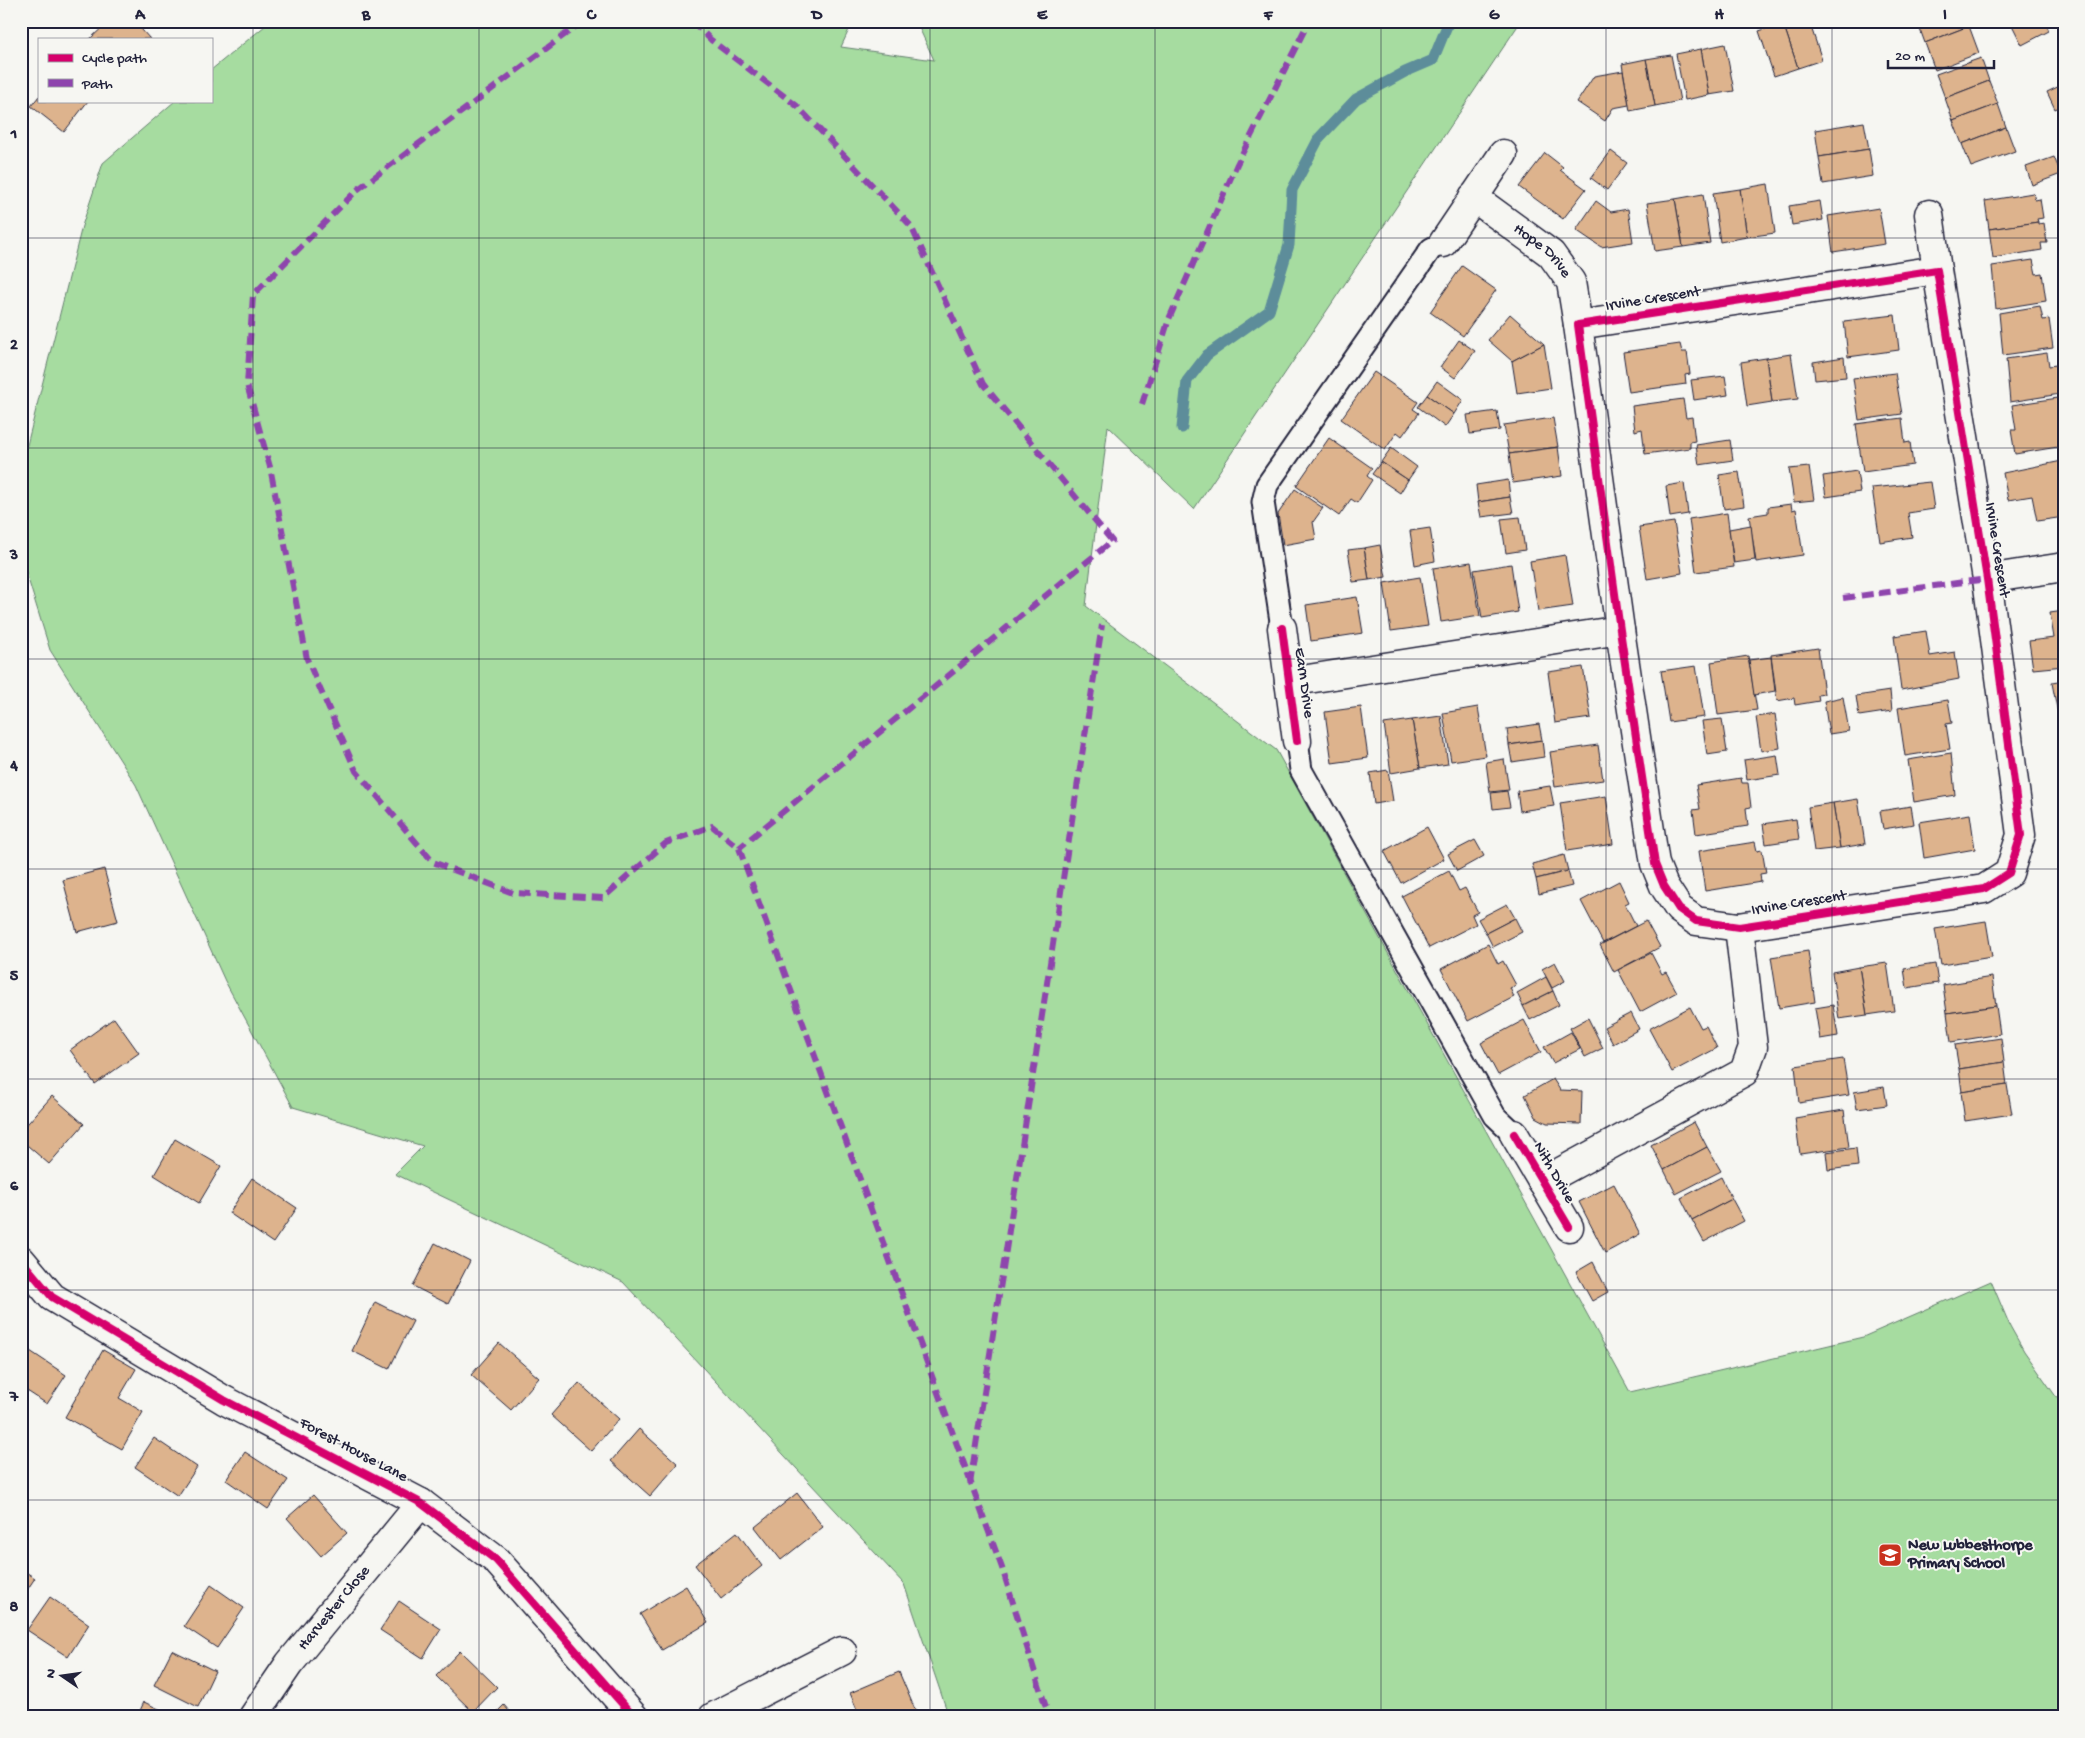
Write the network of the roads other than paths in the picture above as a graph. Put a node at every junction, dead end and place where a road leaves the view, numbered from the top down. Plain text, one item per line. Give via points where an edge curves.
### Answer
1 (1503, 154) dead end
2 (1473, 197) junction
3 (1929, 214) dead end
4 (1443, 244) joint
5 (1937, 270) junction
6 (1578, 325) junction
7 (2064, 567) edge
8 (1987, 579) junction
9 (1282, 628) joint
10 (1620, 630) junction
11 (1289, 682) junction
12 (1297, 741) joint
13 (1739, 927) junction
14 (1514, 1134) joint
15 (1542, 1182) junction
16 (1569, 1227) dead end
17 (21, 1260) edge
18 (421, 1502) junction
19 (842, 1651) dead end
20 (253, 1717) edge
21 (634, 1717) edge
22 (713, 1717) edge

1 - 2 street
2 - 4 street
2 - 6 street, Hope Drive via 1551,254 1571,282
3 - 5 street
4 - 9 lane via 1431,249 1267,485 1263,502
5 - 6 street, Irvine Crescent
5 - 8 street, Irvine Crescent
6 - 10 street, Irvine Crescent
7 - 8 street
8 - 13 street, Irvine Crescent via 2021,835 2008,873 1984,889
9 - 11 street, Earn Drive
10 - 11 street, Earn Drive
10 - 13 street, Irvine Crescent via 1655,864 1679,909 1696,921
11 - 12 street, Earn Drive
12 - 14 lane via 1301,770 1495,1116
13 - 15 street, Nith Drive via 1753,1047 1744,1072
14 - 15 street, Nith Drive
15 - 16 street, Nith Drive
17 - 18 street, Forest House Lane via 52,1297 224,1400
18 - 20 street, Harvester Close via 289,1664
18 - 21 street, Forest House Lane via 496,1560
19 - 22 street

